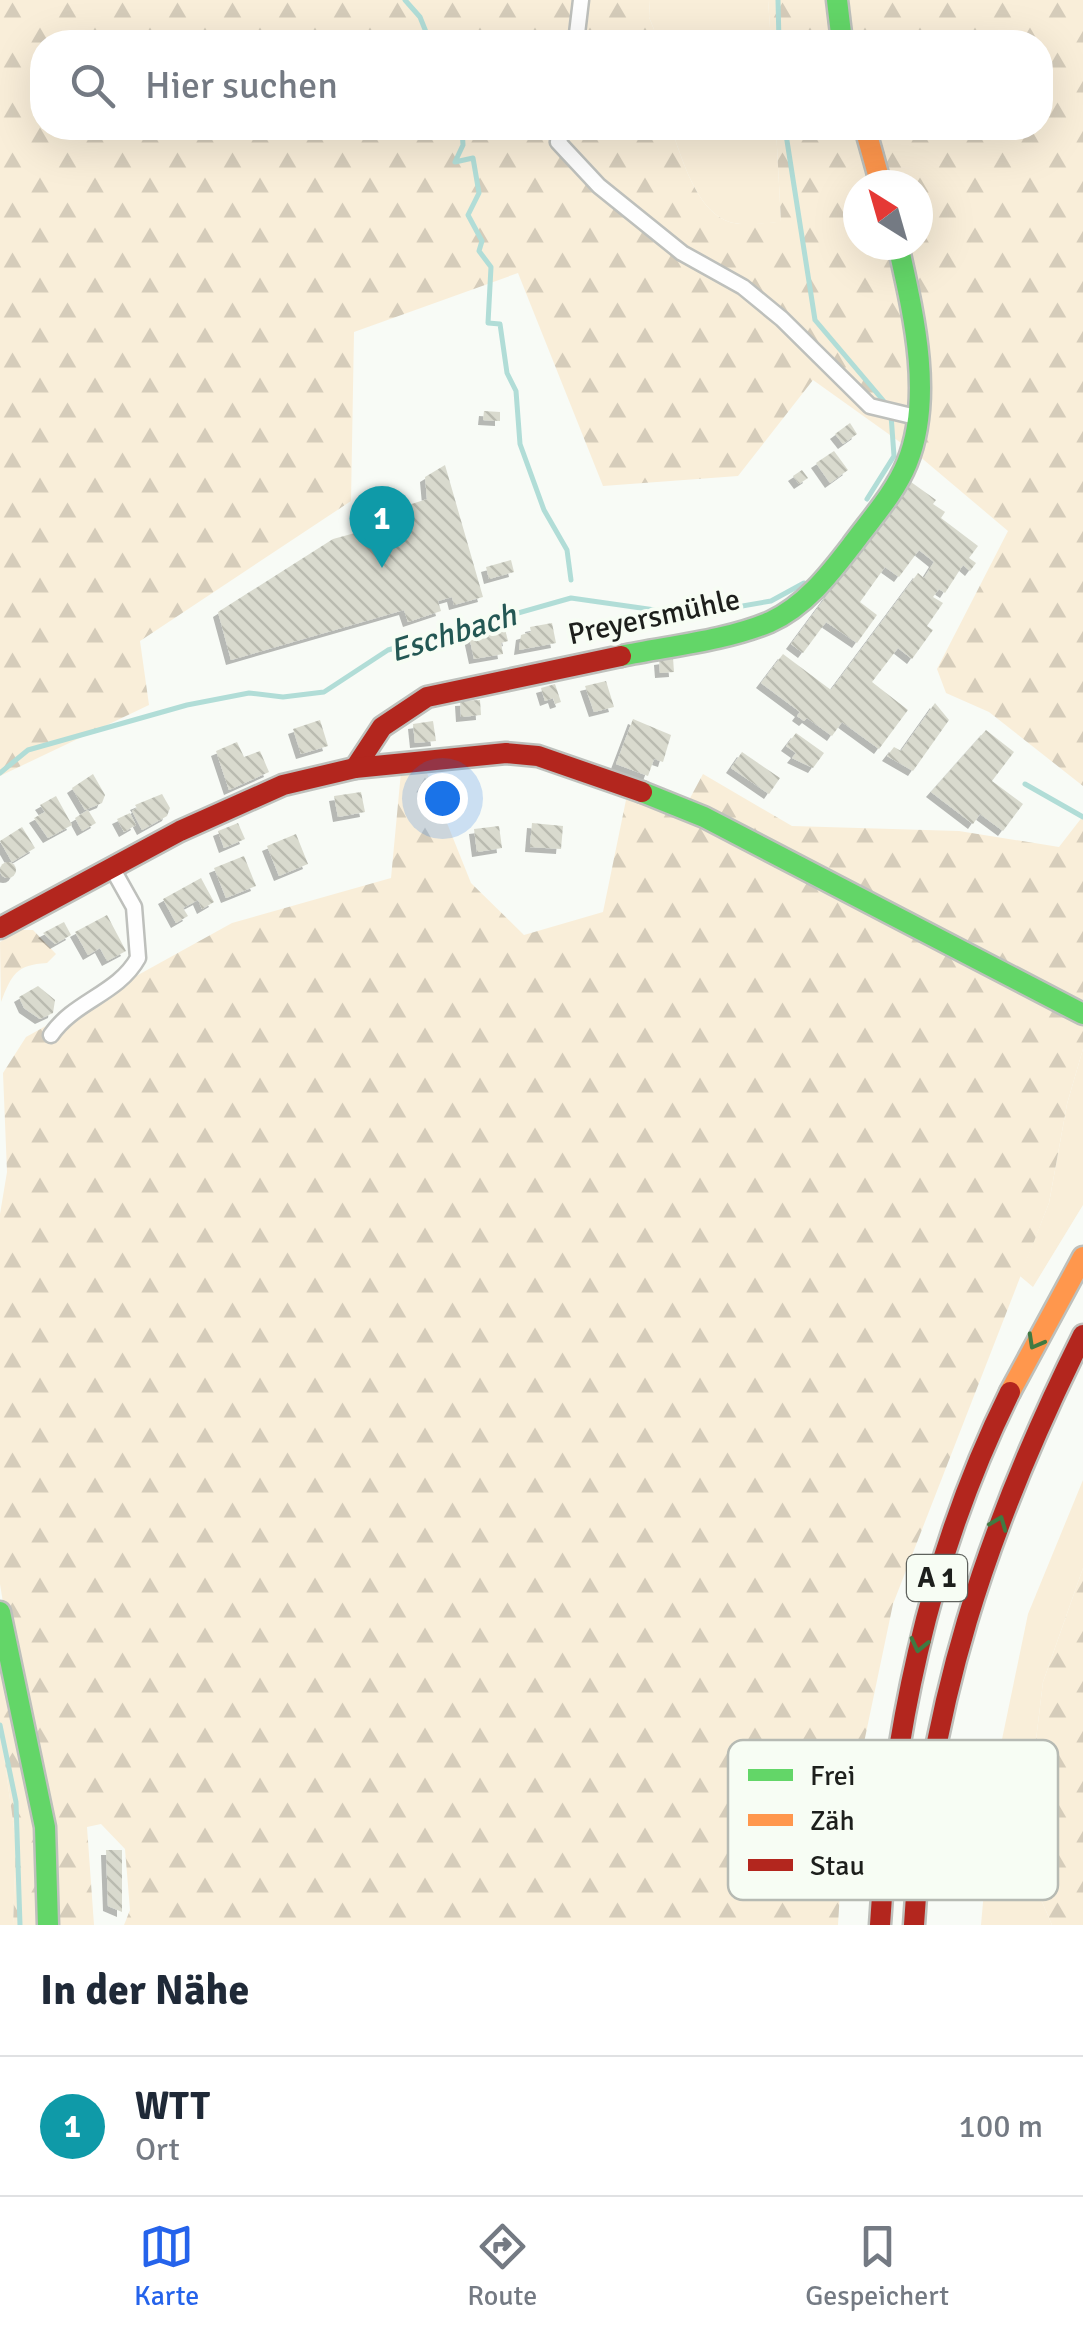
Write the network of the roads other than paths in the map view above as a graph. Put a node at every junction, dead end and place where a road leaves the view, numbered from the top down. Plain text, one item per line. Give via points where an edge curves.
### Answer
1 (582, 0) edge
2 (833, 3) edge
3 (578, 30) edge
4 (839, 30) edge
5 (559, 140) edge
6 (869, 140) edge
7 (878, 170) edge
8 (901, 260) edge
9 (909, 416) junction
10 (355, 768) junction
11 (111, 866) junction
12 (0, 928) edge
13 (1083, 1014) edge
14 (51, 1035) dead end
15 (1083, 1257) edge
16 (1083, 1336) edge
17 (0, 1612) edge
18 (902, 1740) edge
19 (936, 1740) edge
20 (883, 1900) edge
21 (916, 1900) edge
22 (48, 1925) edge
23 (880, 1925) edge
24 (914, 1925) edge

1 - 3 street
2 - 4 main road
5 - 9 street via 599,186 682,253 752,294 876,411
6 - 7 main road
8 - 9 main road, Preyersmühle via 913,329
9 - 10 main road, Preyersmühle via 912,447 902,473 810,599 790,614 750,629 427,697 382,726
10 - 11 main road via 283,785
10 - 13 main road via 476,753 565,764 704,817
11 - 12 main road
11 - 14 street via 134,907 138,958 118,984 78,1006
15 -> 18 main road, A 1 via 983,1450 930,1598
19 -> 16 main road, A 1 via 958,1644 1022,1464
17 - 22 main road via 45,1828
20 -> 23 main road, A 1
24 -> 21 main road, A 1

